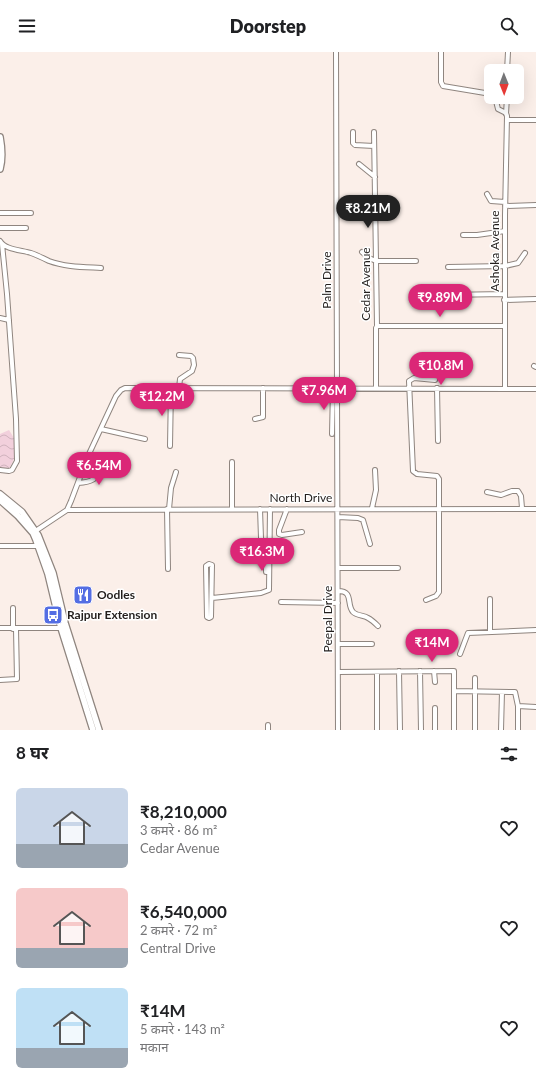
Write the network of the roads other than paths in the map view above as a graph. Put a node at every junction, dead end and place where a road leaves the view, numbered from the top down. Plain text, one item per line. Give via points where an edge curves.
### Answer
1 (336, 52) edge
2 (441, 52) edge
3 (508, 52) edge
4 (507, 64) edge
5 (484, 93) edge
6 (497, 104) edge
7 (507, 104) edge
8 (506, 114) junction
9 (507, 120) junction
10 (536, 120) edge
11 (353, 132) dead end
12 (374, 132) dead end
13 (0, 137) edge
14 (374, 146) junction
15 (360, 164) dead end
16 (0, 169) edge
17 (375, 177) junction
18 (487, 194) dead end
19 (505, 204) junction
20 (344, 205) dead end
21 (376, 205) junction
22 (536, 205) edge
23 (0, 213) edge
24 (31, 213) dead end
25 (0, 228) edge
26 (26, 228) dead end
27 (505, 231) junction
28 (463, 235) dead end
29 (1, 242) edge
30 (362, 252) dead end
31 (525, 253) dead end
32 (376, 261) junction
33 (416, 261) dead end
34 (505, 266) junction
35 (448, 267) dead end
36 (101, 268) dead end
37 (504, 294) junction
38 (444, 295) dead end
39 (536, 299) edge
40 (504, 300) junction
41 (0, 318) edge
42 (9, 320) junction
43 (377, 326) junction
44 (504, 326) junction
45 (180, 355) dead end
46 (437, 359) dead end
47 (171, 388) junction
48 (179, 388) junction
49 (263, 388) junction
50 (335, 388) junction
51 (376, 388) junction
52 (409, 388) junction
53 (437, 388) junction
54 (506, 388) junction
55 (536, 389) edge
56 (255, 419) dead end
57 (101, 429) junction
58 (332, 434) dead end
59 (145, 439) dead end
60 (438, 441) dead end
61 (170, 446) dead end
62 (232, 462) dead end
63 (105, 464) dead end
64 (0, 470) edge
65 (376, 470) dead end
66 (176, 472) dead end
67 (78, 483) junction
68 (488, 492) dead end
69 (0, 494) edge
70 (0, 500) edge
71 (287, 508) junction
72 (338, 508) junction
73 (372, 508) junction
74 (439, 508) junction
75 (522, 508) junction
76 (536, 508) edge
77 (168, 509) junction
78 (232, 509) junction
79 (260, 509) junction
80 (270, 509) junction
81 (67, 510) junction
82 (338, 517) junction
83 (35, 532) junction
84 (302, 532) dead end
85 (370, 544) dead end
86 (0, 546) edge
87 (38, 546) junction
88 (338, 568) junction
89 (398, 568) dead end
90 (168, 569) dead end
91 (266, 572) dead end
92 (338, 591) junction
93 (212, 598) junction
94 (490, 599) dead end
95 (426, 600) dead end
96 (281, 602) dead end
97 (338, 603) junction
98 (13, 608) dead end
99 (378, 626) dead end
100 (0, 628) edge
101 (64, 628) junction
102 (15, 629) junction
103 (536, 630) edge
104 (490, 631) junction
105 (338, 644) junction
106 (372, 644) dead end
107 (460, 654) dead end
108 (399, 671) junction
109 (420, 671) junction
110 (434, 671) junction
111 (338, 672) junction
112 (377, 672) junction
113 (475, 678) dead end
114 (0, 680) edge
115 (435, 682) dead end
116 (454, 691) junction
117 (475, 691) junction
118 (502, 692) junction
119 (518, 706) junction
120 (536, 707) edge
121 (436, 708) dead end
122 (93, 730) edge
123 (99, 730) edge
124 (338, 730) edge
125 (377, 730) edge
126 (400, 730) edge
127 (421, 730) edge
128 (435, 730) edge
129 (454, 730) edge
130 (475, 730) edge
131 (501, 730) edge
132 (518, 730) edge

1 - 50 street, Palm Drive
2 - 5 street via 443,86
3 - 4 street
6 - 8 street via 498,110
7 - 8 street
8 - 9 street, Ashoka Avenue
9 - 10 street
9 - 19 street, Ashoka Avenue
11 - 14 street via 354,145
12 - 14 street, Cedar Avenue
13 - 16 main road
14 - 17 street, Cedar Avenue
15 - 17 street
17 - 21 street, Cedar Avenue
18 - 19 street via 491,201
19 - 22 street
19 - 27 street, Ashoka Avenue
20 - 21 street
21 - 32 street, Cedar Avenue
23 - 24 street
25 - 26 street
27 - 28 street
27 - 34 street, Ashoka Avenue
29 - 36 street via 57,263
29 - 42 street
30 - 32 street
31 - 34 street via 518,263
32 - 33 street
32 - 43 street, Cedar Avenue
34 - 35 street
34 - 37 street, Ashoka Avenue
37 - 38 street
37 - 40 street, Ashoka Avenue
39 - 40 street
40 - 44 street, Ashoka Avenue
41 - 42 street
42 - 64 street via 17,461 12,470
43 - 44 street
43 - 51 street, Cedar Avenue
44 - 54 street, Ashoka Avenue
45 - 48 street via 191,356 194,365 192,372 180,379
46 - 52 street via 435,380 412,379 409,381
47 - 48 street
47 - 57 street via 121,390
47 - 61 street
48 - 49 street
49 - 50 street
49 - 56 street via 263,417
50 - 51 street
50 - 58 street
50 - 72 street, Peepal Drive
51 - 52 street
52 - 53 street
52 - 74 street via 413,471 438,477
53 - 54 street
53 - 60 street
54 - 55 street
57 - 59 street
57 - 67 street
62 - 78 street
63 - 67 street via 95,480
65 - 73 street via 376,490
66 - 77 street
67 - 81 street
68 - 75 street via 501,495 518,491
69 - 83 main road via 22,512
70 - 83 main road
71 - 72 street, North Drive
71 - 80 street, North Drive
71 - 84 street via 279,534 282,536
72 - 73 street, North Drive
72 - 82 street, Peepal Drive
73 - 74 street, North Drive
74 - 75 street, North Drive
74 - 95 street via 439,592 438,595
75 - 76 street, North Drive
77 - 78 street, North Drive
77 - 81 street, North Drive
77 - 90 street
78 - 79 street, North Drive
79 - 80 street, North Drive
79 - 91 street via 261,538 266,548
80 - 93 street via 269,590
81 - 83 street
82 - 85 street via 363,520
82 - 88 street, Peepal Drive
83 - 87 main road
83 - 101 main road via 53,572
86 - 87 street
87 - 101 main road
88 - 89 street
88 - 92 street, Peepal Drive
92 - 97 street, Peepal Drive
92 - 99 street via 346,593 355,614 370,618
93 - 93 street via 210,618 207,617 206,566 209,564 212,565
94 - 104 street
96 - 97 street
97 - 105 street, Peepal Drive
98 - 102 street
100 - 102 street
101 - 102 street
101 - 122 main road
101 - 123 main road
102 - 114 street via 17,679
103 - 104 street
104 - 107 street via 468,633
105 - 106 street
105 - 111 street, Peepal Drive
108 - 109 street
108 - 112 street
108 - 126 street
109 - 110 street
109 - 127 street
110 - 115 street
110 - 116 street via 454,671
111 - 112 street
111 - 124 street, Peepal Drive
112 - 125 street
113 - 117 street
116 - 117 street
116 - 129 street
117 - 118 street
117 - 130 street
118 - 119 street via 516,692
118 - 131 street
119 - 120 street
119 - 132 street
121 - 128 street

